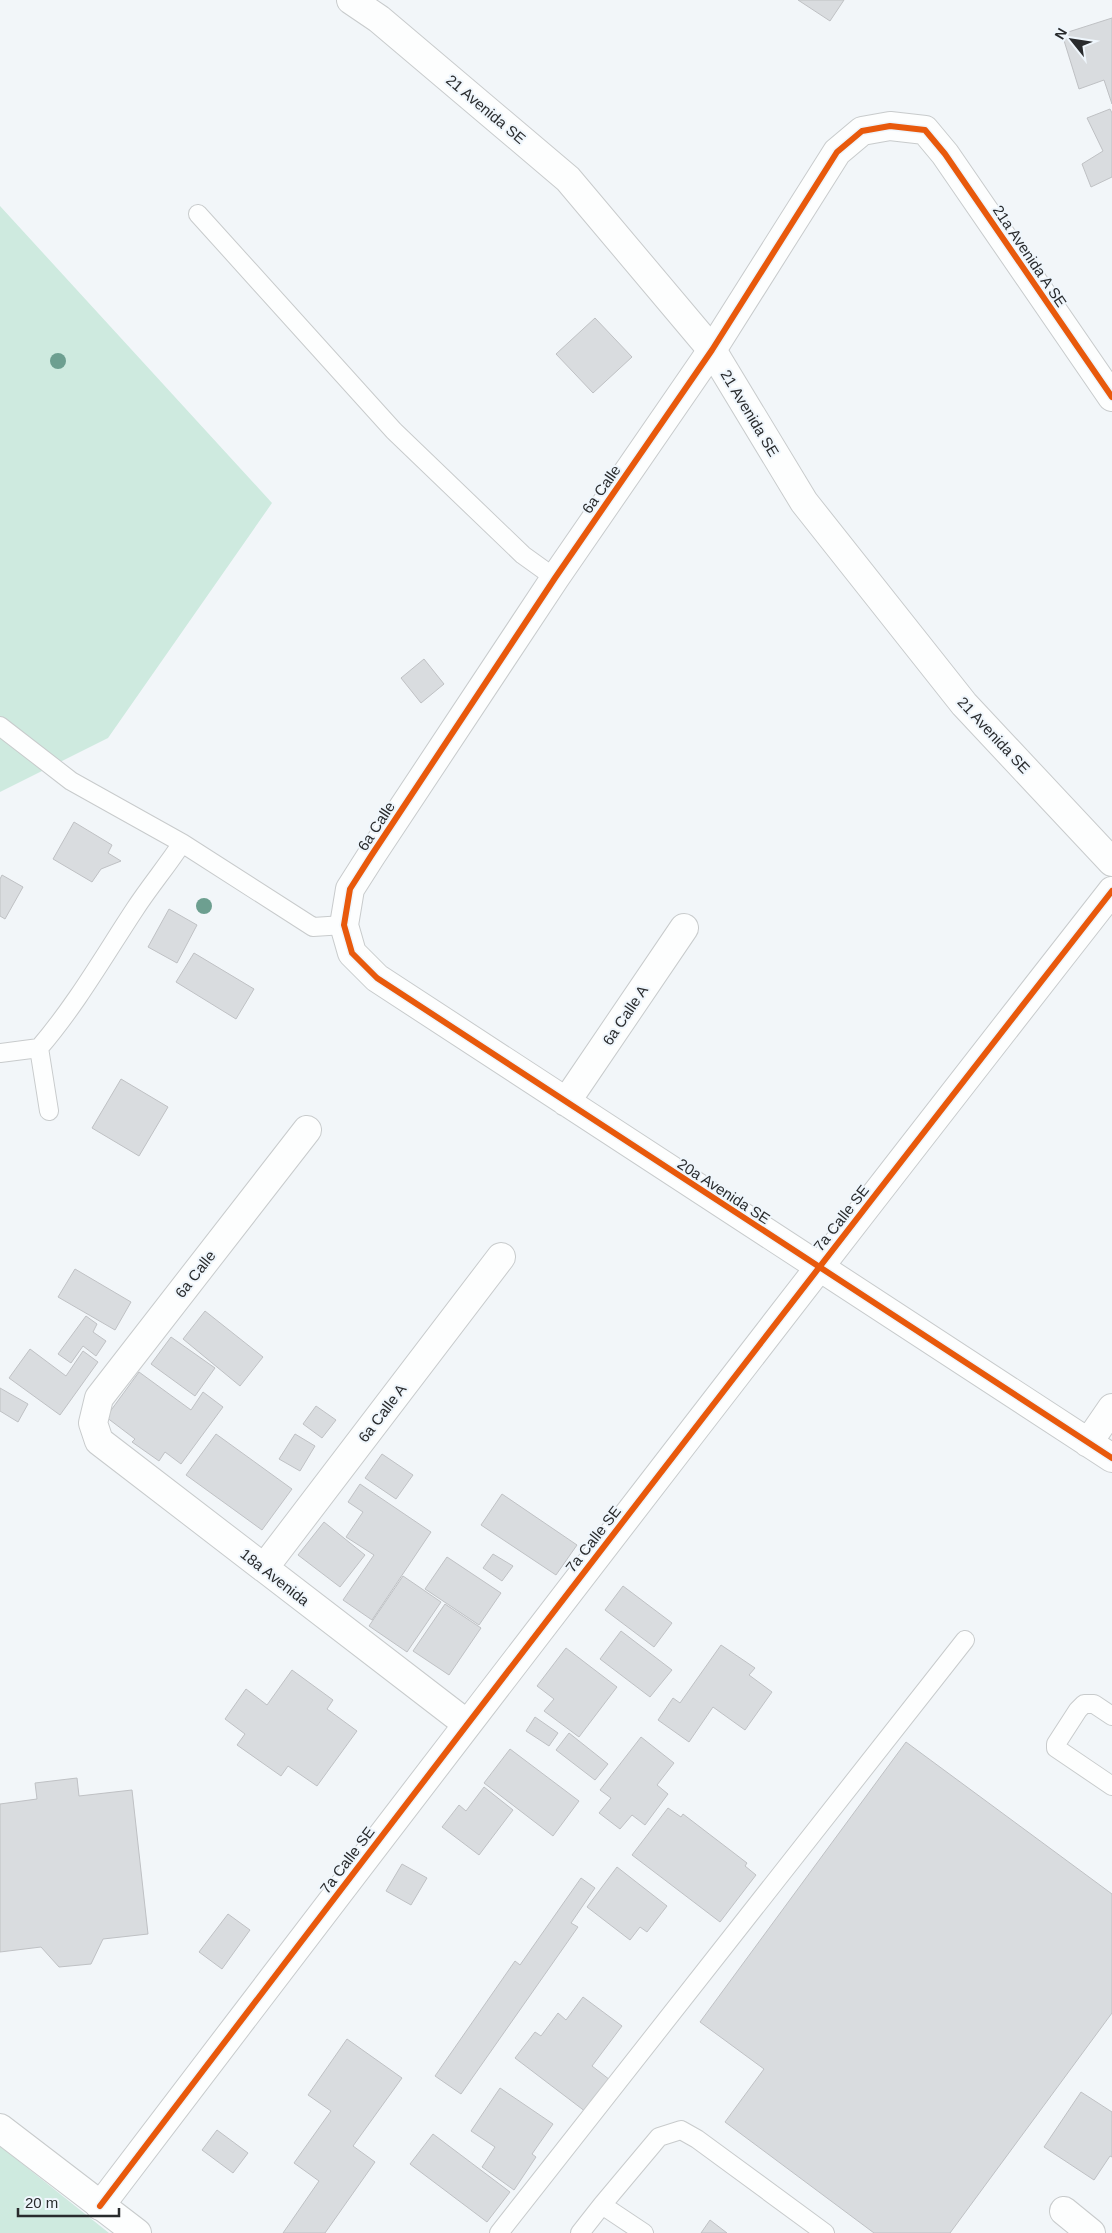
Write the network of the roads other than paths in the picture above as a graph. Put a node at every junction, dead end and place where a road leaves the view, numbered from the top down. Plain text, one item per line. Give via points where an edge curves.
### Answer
1 (351, 0) edge
2 (925, 130) joint
3 (198, 214) dead end
4 (712, 350) junction
5 (1112, 397) edge
6 (555, 578) junction
7 (0, 726) edge
8 (182, 843) junction
9 (1112, 862) edge
10 (1112, 891) edge
11 (344, 925) junction
12 (684, 928) dead end
13 (39, 1048) junction
14 (0, 1052) edge
15 (566, 1102) junction
16 (49, 1111) dead end
17 (308, 1130) dead end
18 (501, 1257) dead end
19 (818, 1268) junction
20 (1112, 1408) edge
21 (93, 1423) joint
22 (1088, 1443) junction
23 (1112, 1458) edge
24 (264, 1568) junction
25 (965, 1640) dead end
26 (1112, 1716) edge
27 (467, 1724) junction
28 (1112, 1786) edge
29 (0, 2128) edge
30 (602, 2205) junction
31 (100, 2206) junction
32 (1064, 2211) dead end
33 (137, 2233) edge
34 (499, 2233) edge
35 (580, 2233) edge
36 (644, 2233) edge
37 (824, 2233) edge
38 (1091, 2233) edge

1 - 4 street, 21 Avenida SE via 379,19 568,179
2 - 4 street, 6a Calle via 890,126 862,131 837,152
2 - 5 street, 21a Avenida A SE via 945,154
3 - 6 lane via 394,431 523,554
4 - 6 street, 6a Calle
4 - 9 street, 21 Avenida SE via 804,502 964,704
6 - 11 street, 6a Calle via 350,890
7 - 8 lane via 71,781
8 - 11 lane via 313,927
8 - 13 lane via 136,906 66,1017
10 - 19 street, 7a Calle SE
11 - 15 street, 20a Avenida SE via 352,953 377,978
12 - 15 street, 6a Calle A
13 - 14 lane
13 - 16 lane
15 - 19 street, 20a Avenida SE
17 - 21 street, 6a Calle via 99,1398
18 - 24 street, 6a Calle A
19 - 22 street, 20a Avenida SE
19 - 27 street, 7a Calle SE
20 - 22 street
21 - 24 street, 18a Avenida via 99,1441
22 - 23 street, 20a Avenida SE
24 - 27 street, 18a Avenida
25 - 34 lane
26 - 28 lane via 1094,1704 1084,1704 1056,1748
27 - 31 street, 7a Calle SE
29 - 31 street
30 - 35 lane
30 - 36 lane
30 - 37 lane via 658,2137 682,2130
31 - 33 street
32 - 38 street

